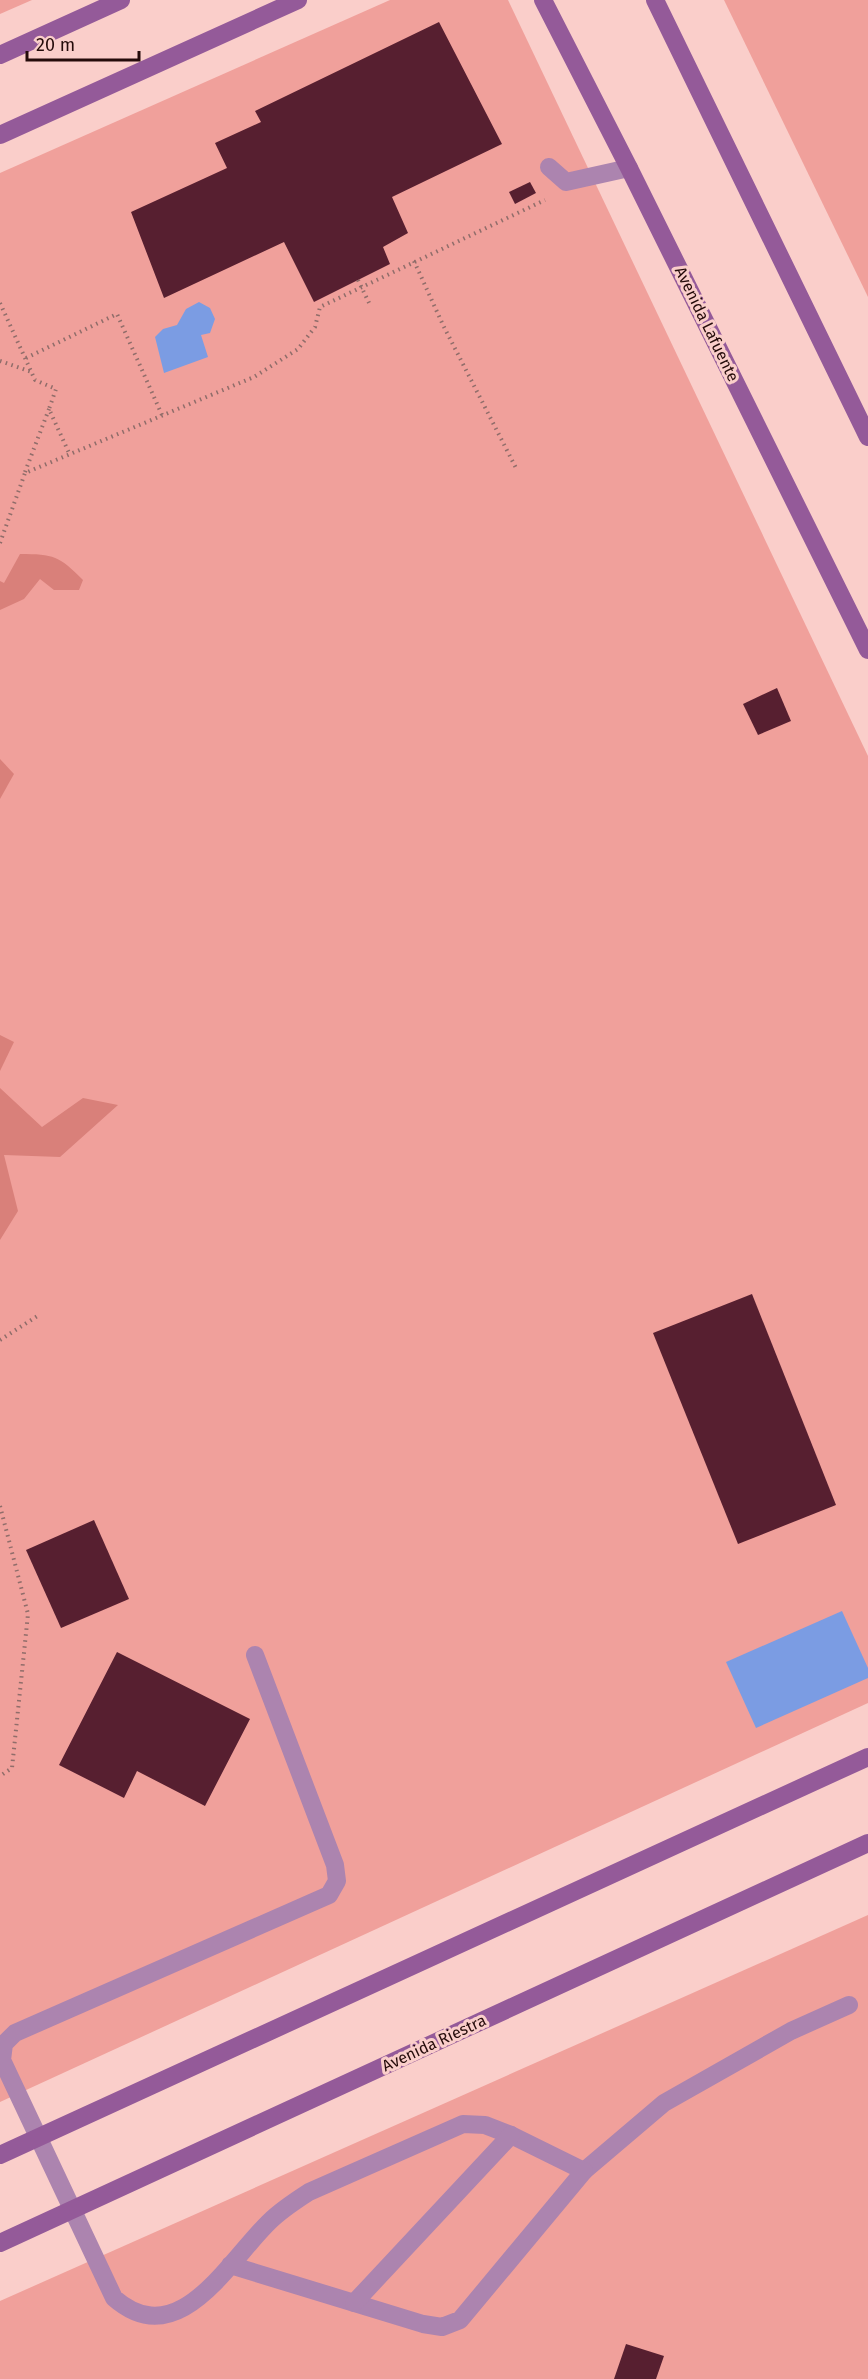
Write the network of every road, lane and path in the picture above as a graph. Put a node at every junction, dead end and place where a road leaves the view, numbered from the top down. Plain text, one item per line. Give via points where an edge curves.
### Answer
1 (121, 0) edge
2 (298, 0) edge
3 (543, 0) edge
4 (655, 0) edge
5 (0, 55) edge
6 (0, 135) edge
7 (549, 167) dead end
8 (629, 168) junction
9 (566, 182) junction
10 (414, 261) junction
11 (358, 280) dead end
12 (0, 303) edge
13 (371, 307) dead end
14 (26, 358) junction
15 (0, 361) edge
16 (32, 373) junction
17 (49, 409) junction
18 (162, 415) junction
19 (868, 437) edge
20 (69, 453) junction
21 (516, 468) dead end
22 (25, 473) junction
23 (0, 543) edge
24 (868, 650) edge
25 (39, 1315) dead end
26 (0, 1340) edge
27 (0, 1506) edge
28 (255, 1654) dead end
29 (868, 1757) edge
30 (0, 1776) edge
31 (868, 1843) edge
32 (849, 2005) dead end
33 (511, 2135) junction
34 (38, 2138) junction
35 (0, 2155) edge
36 (584, 2171) junction
37 (71, 2210) junction
38 (0, 2243) edge
39 (230, 2265) junction
40 (354, 2303) junction

1 - 5 main road
2 - 6 main road
3 - 8 main road, Avenida Lafuente
4 - 19 main road
7 - 9 lane
8 - 9 lane
8 - 24 main road, Avenida Lafuente
9 - 10 path via 547,199
10 - 18 path via 320,307 315,327 298,349 254,377
10 - 21 path
11 - 13 path, bridge
12 - 14 path
14 - 16 path
14 - 18 path via 117,314
15 - 16 path
16 - 17 path via 35,380 56,389
17 - 20 path
17 - 22 path
18 - 20 path
20 - 22 path
22 - 23 path
25 - 26 path
27 - 30 path via 28,1614 12,1768
28 - 34 lane via 335,1865 337,1881 329,1895 15,2032 4,2044 2,2060
29 - 34 main road
31 - 37 main road, Avenida Riestra
32 - 36 lane via 791,2031 664,2103
33 - 36 lane
33 - 39 lane via 485,2125 463,2124 309,2192 269,2222
33 - 40 lane
34 - 35 main road
34 - 37 lane
36 - 40 lane via 460,2320 442,2327 423,2324
37 - 38 main road, Avenida Riestra
37 - 39 lane via 114,2298 127,2310 146,2317 171,2315 192,2304
39 - 40 lane

